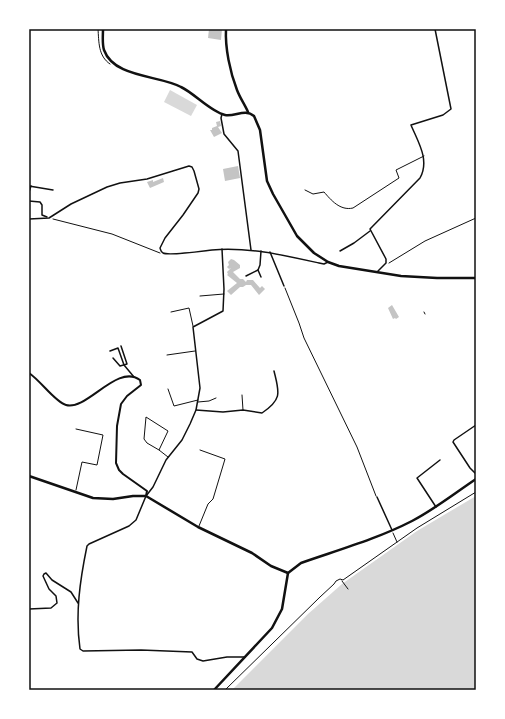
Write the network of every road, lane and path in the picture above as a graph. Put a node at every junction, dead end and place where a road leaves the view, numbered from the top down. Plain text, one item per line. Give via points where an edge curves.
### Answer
1 (103, 29) edge
2 (226, 29) edge
3 (435, 29) edge
4 (248, 112) junction
5 (222, 114) junction
6 (424, 156) junction
7 (30, 186) edge
8 (53, 190) dead end
9 (305, 190) dead end
10 (29, 192) edge
11 (29, 201) edge
12 (49, 218) junction
13 (476, 218) edge
14 (29, 219) edge
15 (371, 231) junction
16 (222, 249) junction
17 (252, 250) junction
18 (161, 251) junction
19 (261, 251) junction
20 (340, 251) dead end
21 (270, 252) junction
22 (328, 262) junction
23 (386, 263) junction
24 (258, 270) junction
25 (378, 271) junction
26 (246, 276) dead end
27 (261, 277) dead end
28 (476, 278) edge
29 (284, 286) joint
30 (224, 294) junction
31 (200, 296) dead end
32 (171, 312) dead end
33 (193, 327) junction
34 (121, 346) dead end
35 (110, 351) dead end
36 (196, 351) junction
37 (167, 355) dead end
38 (113, 358) dead end
39 (124, 365) junction
40 (274, 371) dead end
41 (29, 373) edge
42 (134, 377) junction
43 (168, 389) dead end
44 (242, 395) dead end
45 (216, 398) dead end
46 (198, 400) junction
47 (196, 410) junction
48 (242, 410) junction
49 (476, 425) edge
50 (76, 429) dead end
51 (159, 450) junction
52 (200, 450) dead end
53 (168, 457) junction
54 (440, 460) dead end
55 (476, 474) edge
56 (29, 476) edge
57 (476, 479) edge
58 (476, 492) edge
59 (75, 493) junction
60 (146, 496) junction
61 (377, 497) joint
62 (436, 507) junction
63 (198, 527) junction
64 (392, 530) junction
65 (397, 542) junction
66 (288, 573) junction
67 (342, 581) dead end
68 (348, 589) dead end
69 (78, 603) junction
70 (29, 609) edge
71 (245, 657) junction
72 (214, 690) edge
73 (225, 690) edge

1 - 5 main road via 104,50 111,61 140,76 179,86
2 - 4 main road via 227,50 237,89
3 - 6 street via 451,109 443,115 412,125
4 - 5 main road via 226,116
4 - 22 main road via 254,116 260,130 267,181 273,194 297,236 314,253
5 - 17 street via 224,134 238,151
6 - 9 lane via 396,170 399,178 353,208 344,208 333,202 324,192 312,194
6 - 15 street via 420,178 370,227
7 - 8 street
7 - 10 street
11 - 12 street via 40,202 42,215
12 - 14 street
12 - 18 path via 112,234 159,254
12 - 18 street via 107,187 191,166 198,193 161,244
13 - 23 path via 431,238 394,261
15 - 20 street
15 - 23 street
16 - 17 street
16 - 18 street via 167,253
16 - 30 street
17 - 19 street
19 - 21 street
19 - 24 street
21 - 22 street via 324,264
21 - 29 street
22 - 25 main road
23 - 25 street
24 - 26 street
24 - 27 street
25 - 28 main road via 411,277
29 - 61 path via 304,338
30 - 31 lane
30 - 33 street via 223,311
32 - 33 lane via 190,308
33 - 36 street
34 - 39 street via 127,364
35 - 39 street via 118,348
36 - 37 lane
36 - 46 street via 200,388
38 - 39 street via 120,366
39 - 42 street
40 - 48 street via 279,392 276,401 262,413
41 - 42 street via 59,402 68,406 80,404 110,383 129,376
42 - 60 street via 140,380 141,385 121,404 117,426 116,463 123,474 147,492
43 - 46 lane via 174,406
44 - 48 lane
45 - 46 lane via 209,402
46 - 47 street
47 - 48 street
47 - 53 street via 182,440
49 - 55 street via 453,442
50 - 59 lane via 103,435 97,465 82,462
51 - 51 lane via 168,431 146,417 144,439
51 - 53 lane
52 - 63 lane via 225,459 212,499
53 - 60 street
54 - 62 street via 417,478
56 - 59 main road
57 - 62 main road
58 - 65 path
59 - 60 main road via 104,499
60 - 63 main road
60 - 69 street via 138,518 132,525 87,546
61 - 64 street
62 - 64 main road
63 - 66 main road
64 - 65 path
64 - 66 main road via 301,563
65 - 73 path via 343,580 338,579
66 - 71 main road via 282,609 268,634
67 - 68 path
69 - 70 street via 71,592 46,573 43,576 49,589 56,596 57,603 51,608
69 - 71 street via 79,642 83,651 192,652 203,661
71 - 72 main road

